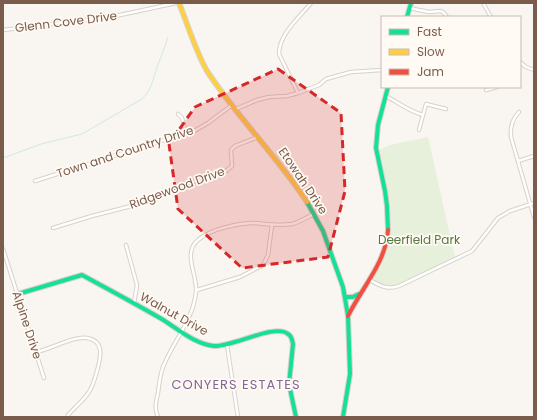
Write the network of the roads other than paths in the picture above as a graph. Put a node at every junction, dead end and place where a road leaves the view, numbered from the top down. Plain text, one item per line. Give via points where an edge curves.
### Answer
1 (178, 3) edge
2 (311, 3) edge
3 (483, 3) edge
4 (410, 5) edge
5 (407, 16) edge
6 (446, 16) edge
7 (490, 16) edge
8 (3, 30) edge
9 (521, 63) edge
10 (381, 70) edge
11 (534, 70) edge
12 (388, 88) edge
13 (493, 88) edge
14 (486, 90) dead end
15 (298, 93) junction
16 (386, 96) junction
17 (232, 105) junction
18 (236, 109) junction
19 (446, 109) dead end
20 (519, 112) dead end
21 (178, 114) dead end
22 (423, 115) junction
23 (420, 130) dead end
24 (186, 133) junction
25 (258, 137) junction
26 (534, 156) edge
27 (518, 161) junction
28 (35, 181) dead end
29 (534, 203) edge
30 (530, 204) junction
31 (314, 214) junction
32 (534, 217) edge
33 (272, 225) junction
34 (53, 228) dead end
35 (126, 245) dead end
36 (3, 249) edge
37 (370, 280) junction
38 (197, 290) junction
39 (360, 293) junction
40 (18, 294) junction
41 (345, 297) junction
42 (356, 301) junction
43 (134, 303) junction
44 (348, 316) junction
45 (182, 331) junction
46 (227, 345) junction
47 (36, 352) junction
48 (44, 378) dead end
49 (67, 417) edge
50 (158, 417) edge
51 (238, 417) edge
52 (296, 417) edge
53 (344, 417) edge

1 - 8 street, Glenn Cove Drive via 111,18
1 - 17 street, Etowah Drive via 202,60
2 - 15 street via 282,40 279,51
3 - 7 street
4 - 5 street
4 - 6 street via 429,12 440,11
9 - 11 street
10 - 15 street via 351,72 326,79 319,85
12 - 16 street
13 - 14 street
15 - 18 street via 257,100
16 - 22 street via 406,109
16 - 37 street via 376,148 388,207 388,231 384,254
17 - 18 street, Etowah Drive
17 - 24 street, Town and Country Drive via 204,126
18 - 25 street, Etowah Drive
19 - 22 street via 426,104
20 - 27 street via 510,130
21 - 24 street via 182,118
22 - 23 street
24 - 28 street, Town and Country Drive
25 - 31 street, Etowah Drive via 284,168
25 - 34 street, Ridgewood Drive via 231,150 232,166 226,171 186,184 143,203
26 - 27 street
27 - 30 street
29 - 30 street
30 - 32 street
30 - 37 street via 498,218 472,251 399,286 387,288
31 - 33 street via 293,223
31 - 41 street, Etowah Drive via 323,231
33 - 38 street via 268,254 263,265 240,277
33 - 38 street via 235,225 197,240 191,249
35 - 43 street via 137,286
36 - 40 street, Alpine Drive
37 - 39 street
38 - 45 street via 195,304
39 - 41 street
39 - 42 street
40 - 43 street, Walnut Drive via 82,275
40 - 47 street, Alpine Drive
41 - 42 street
41 - 44 street, Etowah Drive
42 - 44 street
43 - 45 street, Walnut Drive
44 - 53 street, Etowah Drive via 350,374
45 - 46 street, Walnut Drive via 210,346
45 - 50 street via 162,367 155,408
46 - 51 street
46 - 52 street, Walnut Drive via 275,330 284,330 289,334 294,347 289,384
47 - 48 street, Alpine Drive
47 - 49 street via 81,339 90,339 99,347 100,362 93,385

